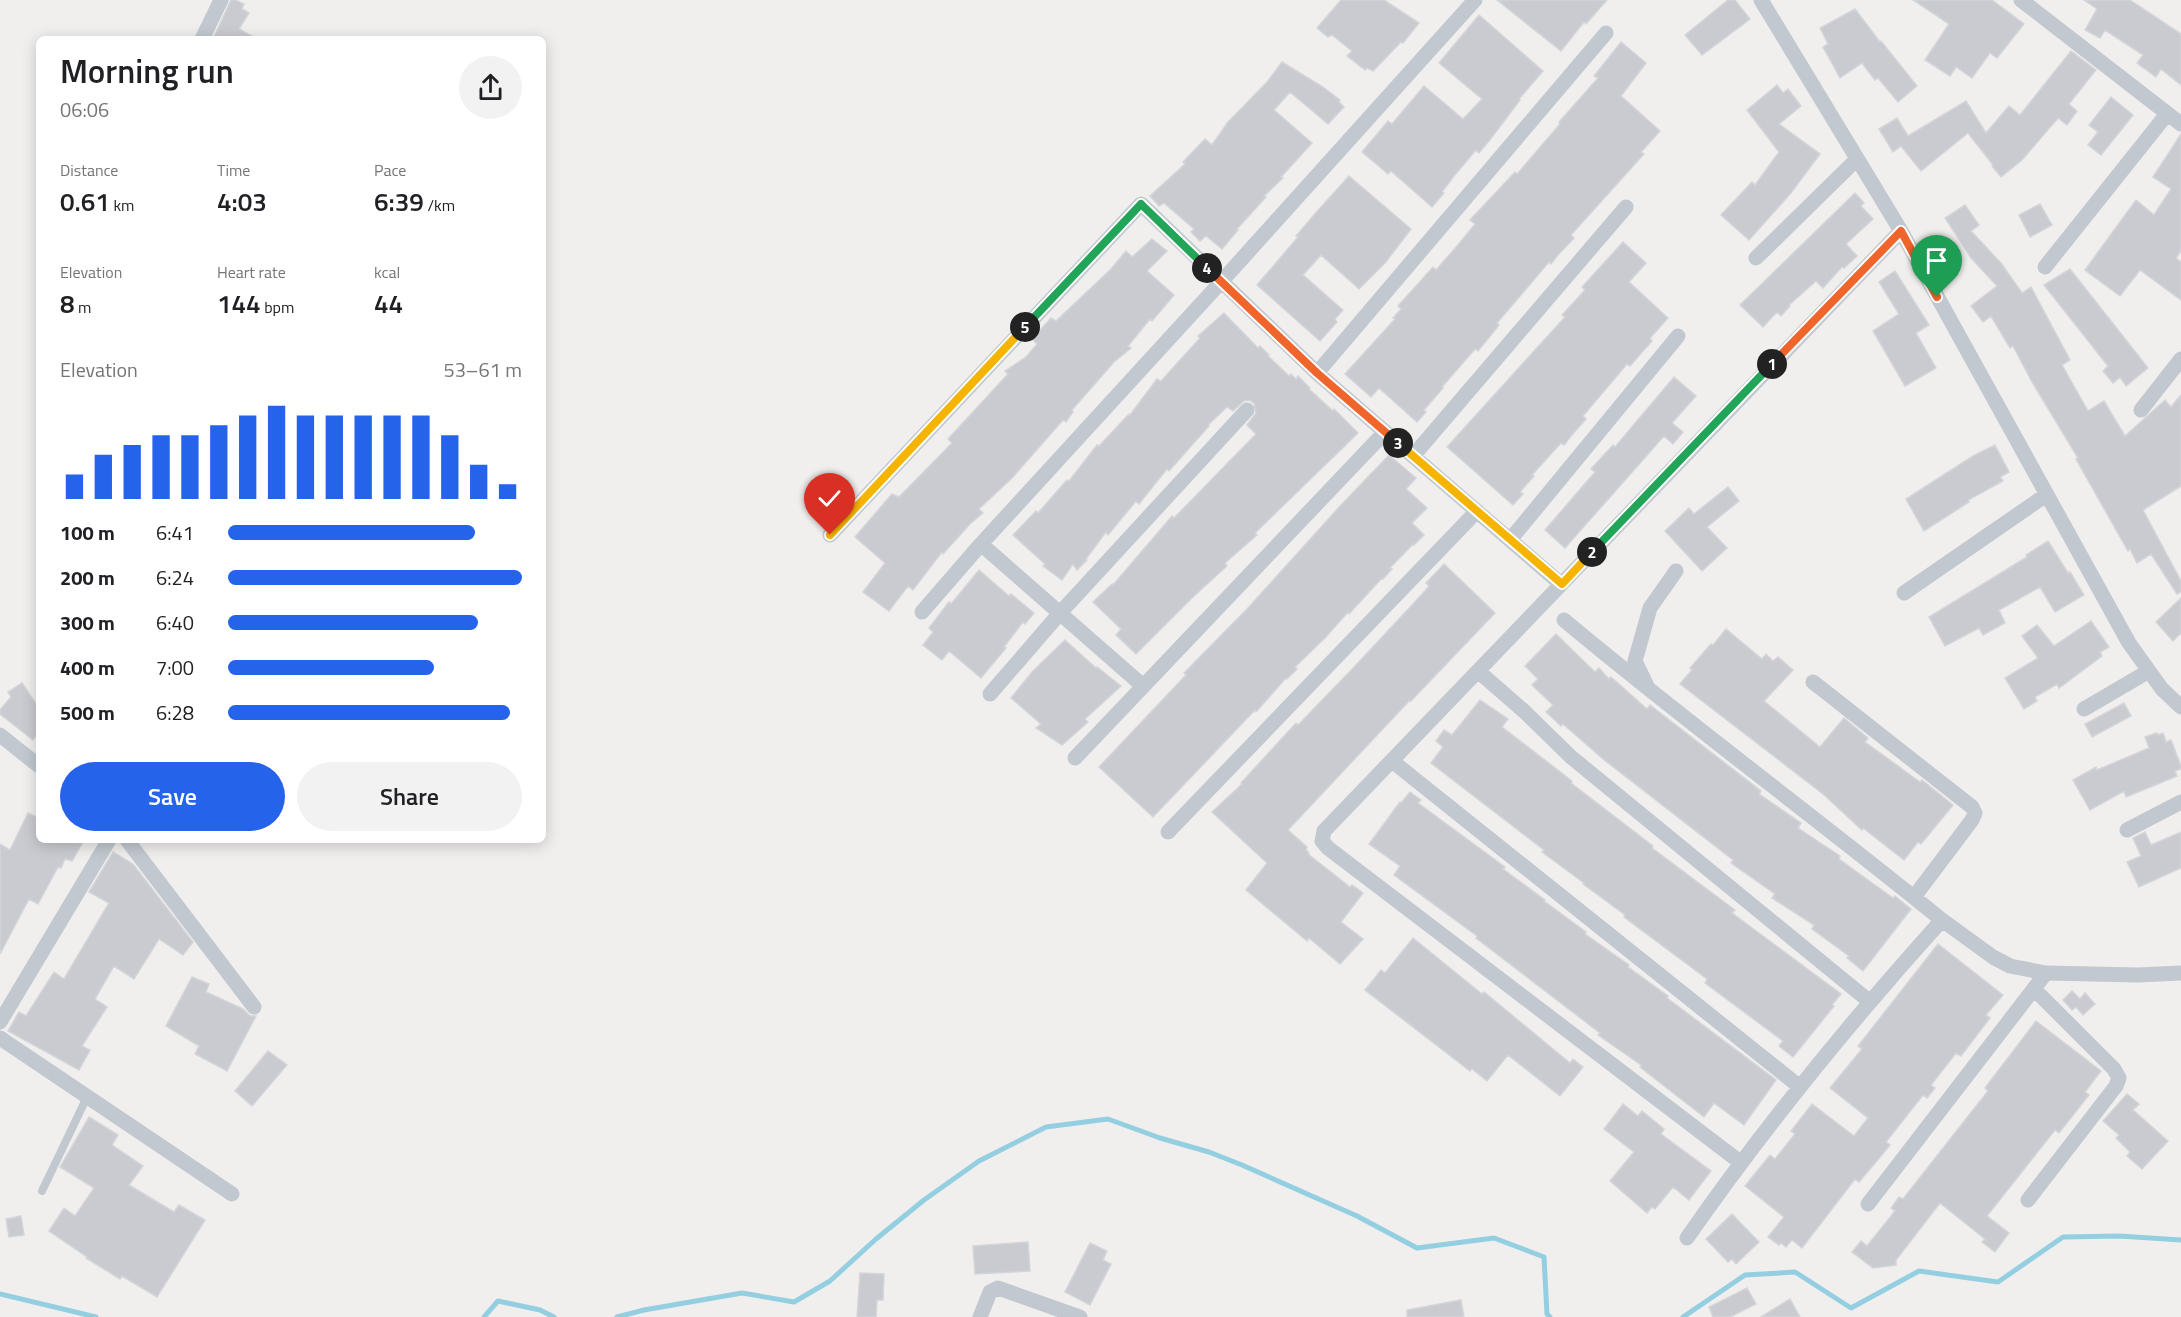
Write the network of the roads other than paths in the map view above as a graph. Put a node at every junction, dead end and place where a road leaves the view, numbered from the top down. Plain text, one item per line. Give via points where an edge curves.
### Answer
1 (222, 0) edge
2 (1475, 0) edge
3 (1761, 0) edge
4 (2021, 0) edge
5 (1606, 33) dead end
6 (204, 36) edge
7 (2167, 114) junction
8 (2181, 124) edge
9 (1857, 159) junction
10 (1626, 207) dead end
11 (1901, 231) junction
12 (1756, 258) dead end
13 (2045, 267) dead end
14 (1221, 282) junction
15 (1678, 336) dead end
16 (2181, 358) edge
17 (1317, 373) junction
18 (1247, 410) dead end
19 (2141, 410) dead end
20 (1385, 432) junction
21 (1413, 456) junction
22 (2046, 495) junction
23 (1477, 511) junction
24 (830, 535) dead end
25 (1510, 540) junction
26 (981, 544) junction
27 (1676, 571) dead end
28 (1562, 584) junction
29 (1904, 592) dead end
30 (922, 612) dead end
31 (1060, 613) junction
32 (1564, 620) dead end
33 (2149, 671) junction
34 (1478, 672) junction
35 (1813, 681) dead end
36 (1143, 686) junction
37 (1649, 691) junction
38 (990, 694) dead end
39 (2181, 707) edge
40 (2084, 709) dead end
41 (0, 735) edge
42 (1076, 758) dead end
43 (1392, 761) junction
44 (36, 764) edge
45 (2181, 802) edge
46 (2127, 830) dead end
47 (1168, 832) dead end
48 (107, 843) edge
49 (129, 843) edge
50 (1914, 897) junction
51 (1942, 920) junction
52 (2046, 973) junction
53 (2174, 973) edge
54 (2034, 989) junction
55 (1869, 1001) junction
56 (254, 1007) dead end
57 (0, 1022) edge
58 (0, 1038) edge
59 (1800, 1087) junction
60 (87, 1097) junction
61 (1740, 1162) junction
62 (42, 1191) dead end
63 (232, 1194) dead end
64 (2028, 1200) dead end
65 (1868, 1204) dead end
66 (1687, 1238) dead end
67 (980, 1317) edge
68 (1080, 1317) edge

1 - 6 street
2 - 14 street
3 - 9 street
4 - 7 street
5 - 17 street
7 - 8 street
7 - 13 street
9 - 11 street
9 - 12 street
10 - 21 street
11 - 22 street
11 - 28 street
14 - 17 street
14 - 24 street via 1141,204
14 - 26 street
15 - 25 street
16 - 19 street
17 - 20 street
18 - 31 street
20 - 21 street
20 - 36 street
21 - 23 street
22 - 29 street
22 - 33 street via 2129,643
23 - 25 street
23 - 47 street
25 - 28 street
26 - 30 street
26 - 31 street
27 - 37 street via 1650,608 1635,661
28 - 34 street
31 - 36 street
31 - 38 street
32 - 37 street
33 - 39 street
33 - 40 street
34 - 43 street
34 - 55 street via 1570,757
35 - 50 street via 1975,813
36 - 42 street
37 - 50 street
41 - 44 street
43 - 59 street
43 - 61 street via 1324,831 1322,841 1328,848
45 - 46 street
48 - 57 street
49 - 56 street
50 - 51 street
51 - 52 street via 2010,966
51 - 55 street
52 - 53 street
52 - 54 street
54 - 64 street via 2119,1078
54 - 65 street
55 - 59 street
58 - 60 street
59 - 61 street
60 - 62 lane
60 - 63 street
61 - 66 street
67 - 68 street via 990,1292 998,1288

